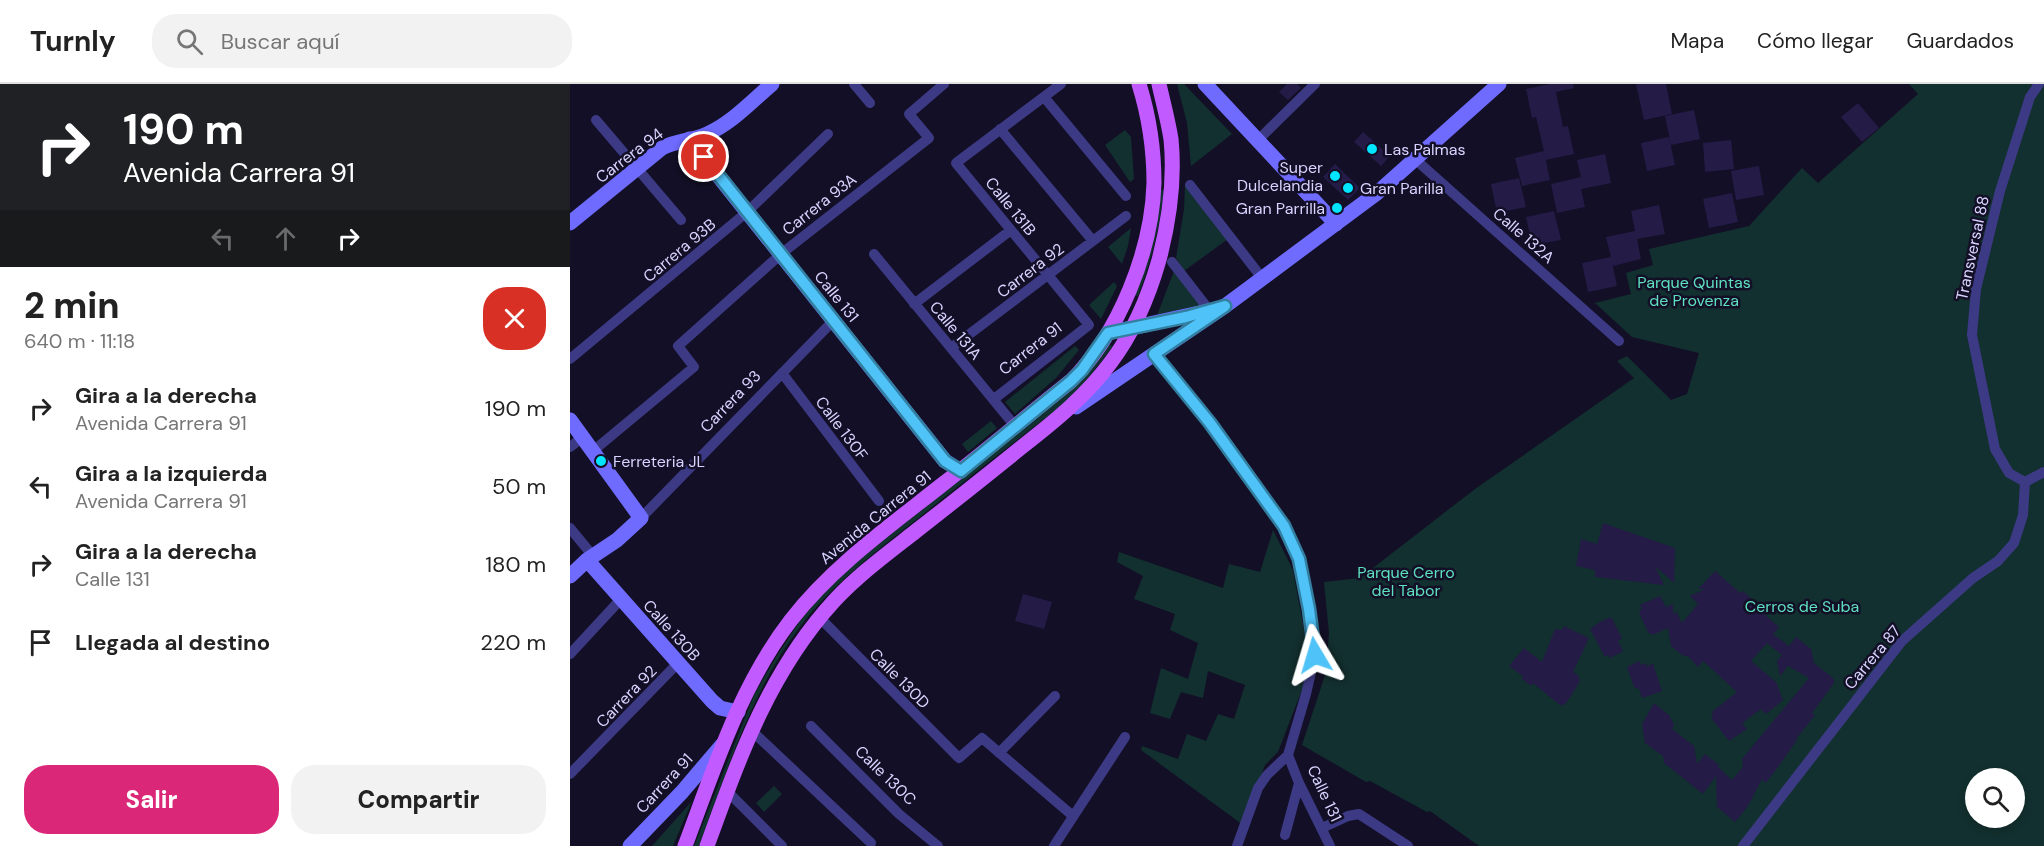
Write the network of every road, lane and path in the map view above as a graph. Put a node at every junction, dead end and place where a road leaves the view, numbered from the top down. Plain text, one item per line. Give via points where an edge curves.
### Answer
1 (772, 84) edge
2 (854, 84) edge
3 (944, 84) edge
4 (1061, 84) edge
5 (1139, 84) edge
6 (1159, 84) edge
7 (1205, 84) edge
8 (1315, 84) edge
9 (1499, 84) edge
10 (2039, 84) edge
11 (1302, 88) edge
12 (1044, 97) junction
13 (870, 103) dead end
14 (596, 120) dead end
15 (1000, 129) junction
16 (828, 134) dead end
17 (689, 139) junction
18 (1258, 140) junction
19 (1416, 160) junction
20 (637, 169) junction
21 (1190, 185) dead end
22 (1126, 196) dead end
23 (747, 212) junction
24 (573, 215) edge
25 (1126, 216) dead end
26 (681, 220) dead end
27 (1336, 224) junction
28 (1011, 230) junction
29 (1093, 241) junction
30 (781, 254) junction
31 (874, 254) dead end
32 (1172, 262) dead end
33 (1048, 275) junction
34 (1262, 278) junction
35 (915, 304) junction
36 (1217, 309) junction
37 (834, 320) junction
38 (1089, 325) joint
39 (1132, 328) junction
40 (1108, 333) junction
41 (1615, 338) dead end
42 (951, 348) junction
43 (1154, 354) junction
44 (570, 359) edge
45 (782, 373) junction
46 (994, 399) junction
47 (1058, 418) junction
48 (570, 420) edge
49 (1015, 426) junction
50 (583, 437) junction
51 (570, 447) edge
52 (593, 451) junction
53 (961, 471) junction
54 (2044, 472) edge
55 (2025, 482) junction
56 (879, 501) dead end
57 (641, 518) junction
58 (570, 528) edge
59 (590, 558) junction
60 (570, 576) edge
61 (621, 599) junction
62 (820, 618) junction
63 (570, 654) edge
64 (678, 663) junction
65 (1055, 696) dead end
66 (738, 712) junction
67 (811, 726) dead end
68 (752, 731) junction
69 (1125, 736) dead end
70 (724, 743) junction
71 (999, 753) junction
72 (1288, 754) junction
73 (570, 774) edge
74 (1299, 783) junction
75 (728, 791) junction
76 (1073, 816) junction
77 (1322, 828) junction
78 (1285, 835) dead end
79 (871, 843) dead end
80 (1328, 845) edge
81 (630, 846) edge
82 (685, 846) edge
83 (707, 846) edge
84 (782, 846) edge
85 (938, 846) edge
86 (1054, 846) edge
87 (1237, 846) edge
88 (1408, 846) edge
89 (1743, 846) edge

1 - 17 street, Carrera 94 via 718,128
2 - 13 street
3 - 30 street, Carrera 93A via 909,114 929,138
4 - 12 street
5 - 40 main road, Avenida Carrera 91 via 1152,144 1152,202 1137,270
6 - 39 main road via 1171,140 1170,194 1163,245
7 - 18 street
8 - 11 street
9 - 19 street
10 - 55 street, Transversal 88 via 2031,97 2000,191 1976,289 1972,335 1995,449 2009,473
11 - 18 street
12 - 15 street
12 - 22 street
14 - 20 street
15 - 28 street, Calle 131B via 956,163
15 - 29 street
16 - 23 street, Carrera 93B
17 - 20 street, Carrera 94 via 670,143
17 - 23 street, Calle 131
18 - 27 street
19 - 27 street
19 - 41 street, Calle 132A
20 - 24 street, Carrera 94
20 - 26 street
21 - 34 street
23 - 30 street, Calle 131
23 - 44 street, Carrera 93B
25 - 29 street, Carrera 92
27 - 34 street
28 - 33 street, Calle 131B
28 - 35 street
29 - 33 street, Carrera 92
30 - 37 street, Calle 131
30 - 52 street, Carrera 93A via 678,346 694,368
31 - 35 street, Calle 131A
32 - 36 street
33 - 38 street, Calle 131B
33 - 42 street, Carrera 92
34 - 36 street
35 - 42 street, Calle 131A
36 - 39 street
36 - 43 street
37 - 45 street, Carrera 93
37 - 53 street, Calle 131 via 945,461
38 - 46 street, Carrera 91
39 - 40 street
39 - 47 main road via 1104,372
40 - 49 main road, Avenida Carrera 91 via 1082,370
42 - 46 street, Calle 131A
43 - 47 street
43 - 72 street via 1210,423 1284,526 1299,559 1315,655
45 - 56 street, Calle 130F
45 - 57 street, Carrera 93
46 - 49 street, Calle 131A
47 - 62 main road via 875,563
48 - 50 street
49 - 53 main road, Avenida Carrera 91
50 - 51 street
50 - 52 street
52 - 57 street
53 - 66 main road, Avenida Carrera 91 via 878,536 809,598 761,667
54 - 55 street
55 - 89 street, Carrera 87 via 2023,515 2014,543 1998,561 1902,641
57 - 59 street, Carrera 93
58 - 59 street, Calle 130B
59 - 60 street, Carrera 93
59 - 61 street, Calle 130B
61 - 63 street
61 - 64 street, Calle 130B
62 - 68 main road via 778,679
62 - 71 street, Calle 130D via 959,758 982,738
64 - 66 street, Calle 130B via 715,704
64 - 73 street, Carrera 92
65 - 71 street
66 - 70 main road, Avenida Carrera 91
67 - 85 street, Calle 130C via 899,814
68 - 75 main road
68 - 79 street
69 - 76 street
70 - 81 street, Carrera 91
70 - 82 main road, Avenida Carrera 91
71 - 76 street
72 - 74 street, Calle 131
72 - 87 street via 1258,788
74 - 77 street, Calle 131
74 - 78 street
75 - 83 main road
75 - 84 street
76 - 86 street
77 - 80 street, Calle 131
77 - 88 street via 1359,814

